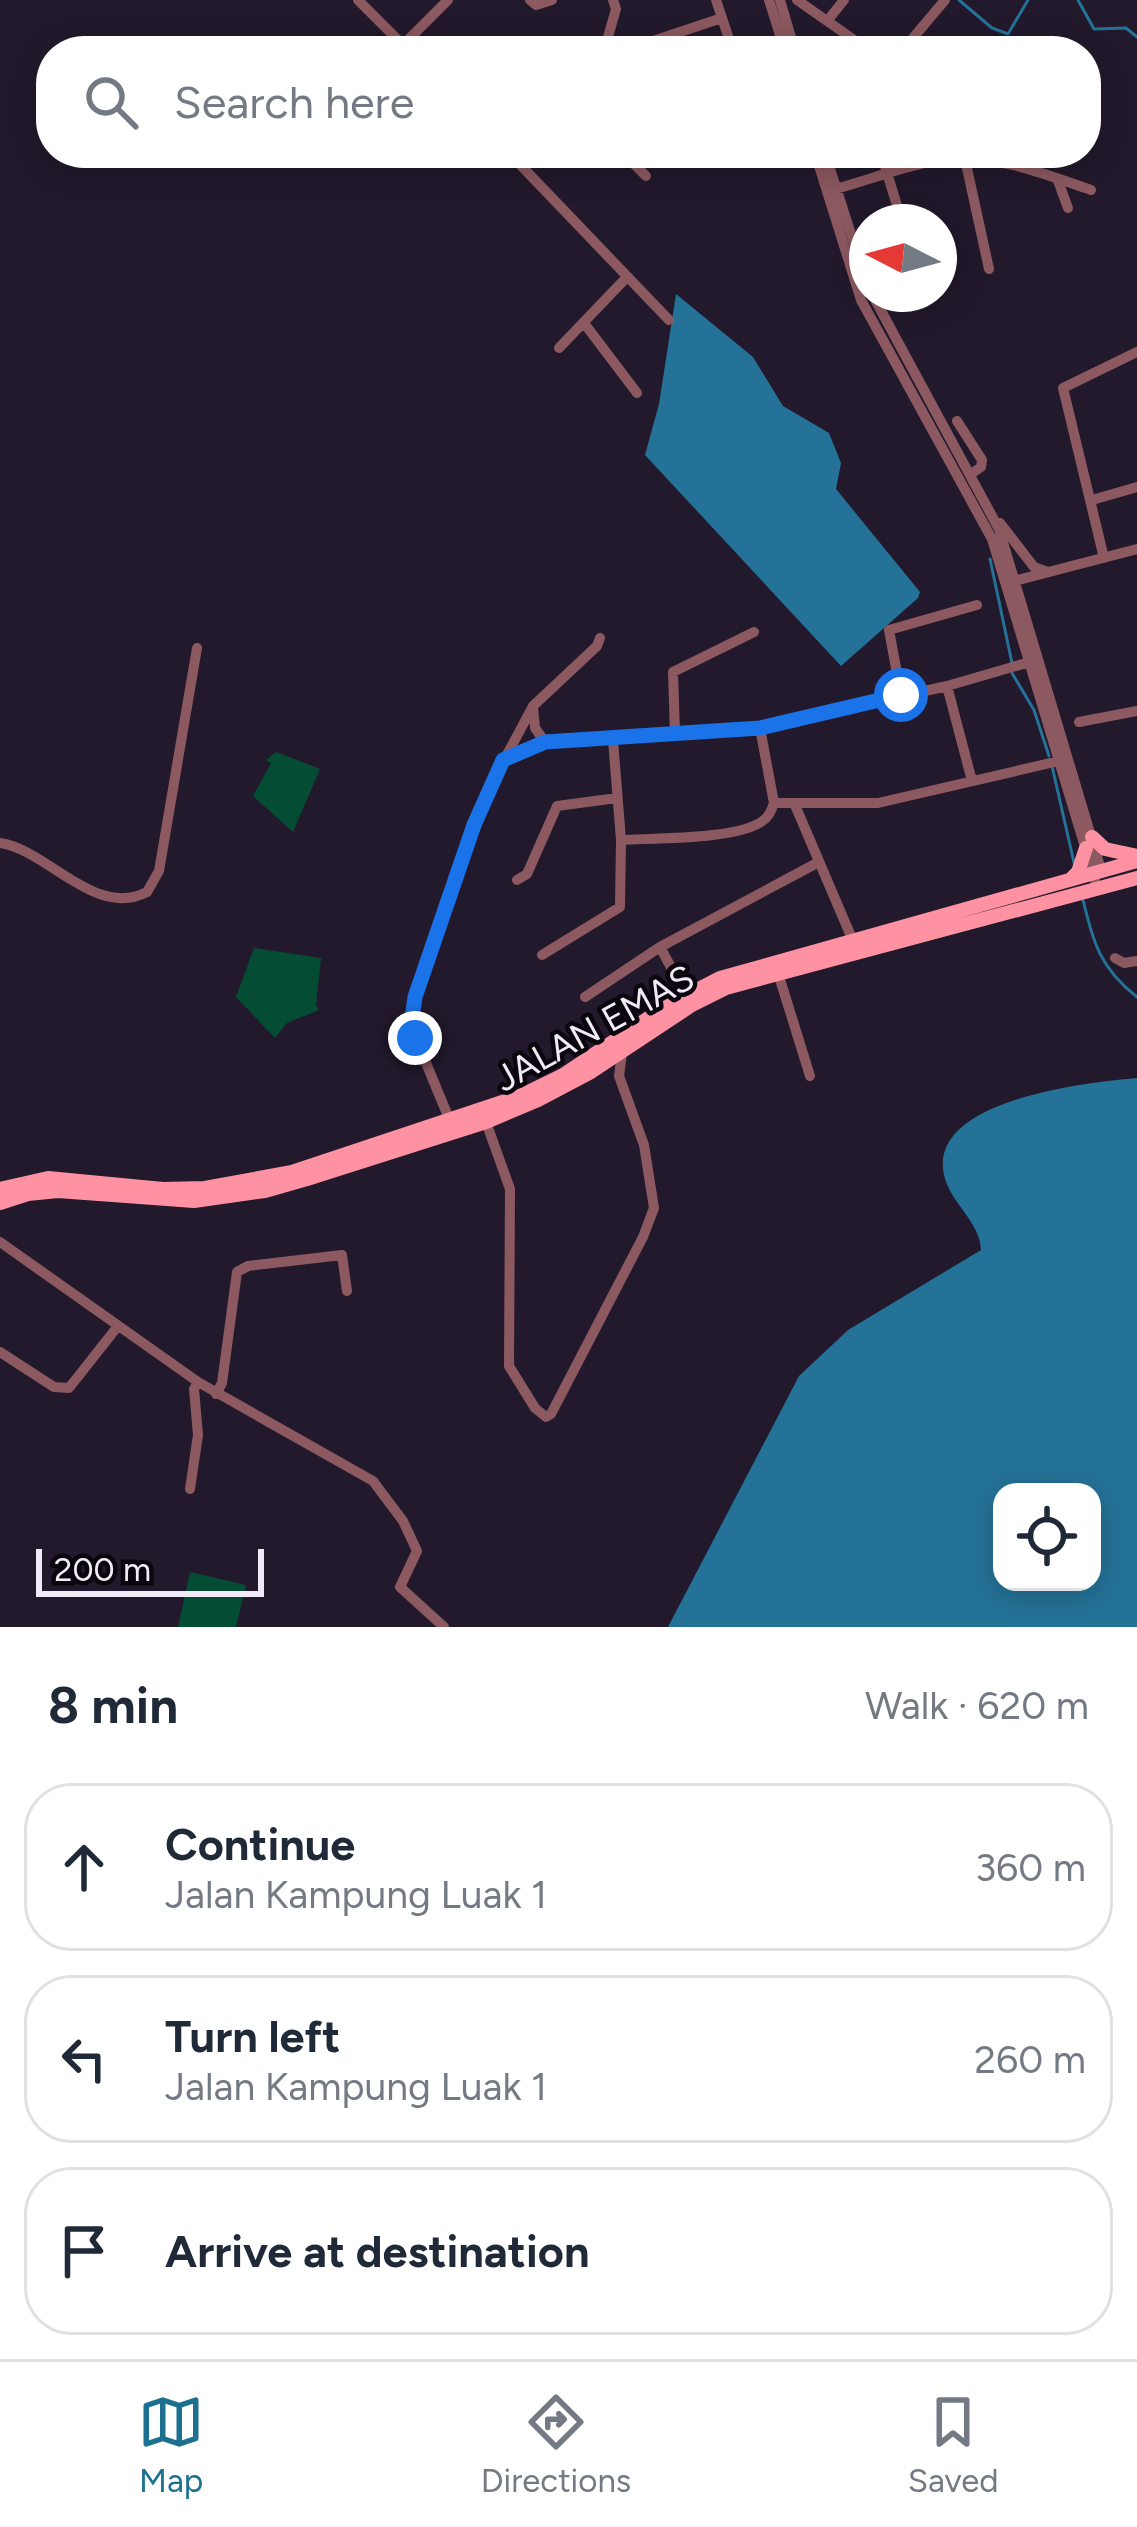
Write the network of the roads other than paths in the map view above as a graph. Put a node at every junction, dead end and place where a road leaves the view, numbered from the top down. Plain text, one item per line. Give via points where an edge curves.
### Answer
1 (358, 0) edge
2 (448, 0) edge
3 (530, 0) edge
4 (552, 0) edge
5 (614, 0) edge
6 (716, 0) edge
7 (769, 0) edge
8 (780, 0) edge
9 (797, 0) edge
10 (844, 0) edge
11 (945, 0) edge
12 (722, 18) junction
13 (828, 20) junction
14 (394, 36) edge
15 (416, 36) edge
16 (608, 36) edge
17 (668, 36) edge
18 (728, 36) edge
19 (779, 36) edge
20 (791, 36) edge
21 (847, 36) edge
22 (914, 36) edge
23 (523, 168) edge
24 (638, 168) edge
25 (820, 168) edge
26 (829, 168) edge
27 (885, 168) edge
28 (914, 168) edge
29 (966, 168) edge
30 (1023, 168) edge
31 (646, 176) dead end
32 (887, 176) junction
33 (1057, 178) junction
34 (835, 189) junction
35 (1091, 190) dead end
36 (896, 204) edge
37 (1067, 208) dead end
38 (849, 231) edge
39 (989, 269) dead end
40 (626, 278) junction
41 (882, 312) edge
42 (669, 320) dead end
43 (584, 323) junction
44 (559, 348) dead end
45 (1137, 352) edge
46 (637, 393) dead end
47 (957, 421) dead end
48 (971, 474) junction
49 (1137, 487) edge
50 (1092, 500) junction
51 (991, 510) junction
52 (1137, 549) edge
53 (1104, 558) junction
54 (1046, 573) junction
55 (1009, 582) junction
56 (1023, 603) junction
57 (977, 605) dead end
58 (754, 632) dead end
59 (599, 638) dead end
60 (197, 648) dead end
61 (1023, 665) junction
62 (947, 686) junction
63 (901, 695) junction
64 (533, 706) junction
65 (1137, 711) edge
66 (1079, 722) dead end
67 (760, 728) junction
68 (675, 734) junction
69 (613, 740) junction
70 (545, 742) junction
71 (503, 760) junction
72 (1059, 761) junction
73 (972, 781) junction
74 (617, 798) junction
75 (774, 802) junction
76 (795, 805) junction
77 (621, 840) junction
78 (0, 843) edge
79 (1089, 843) junction
80 (1137, 858) edge
81 (817, 862) junction
82 (1137, 878) edge
83 (518, 880) dead end
84 (1085, 881) junction
85 (853, 941) junction
86 (660, 947) junction
87 (542, 955) dead end
88 (1115, 958) dead end
89 (1137, 961) edge
90 (778, 973) junction
91 (686, 995) junction
92 (585, 998) dead end
93 (624, 1050) junction
94 (597, 1068) junction
95 (619, 1076) junction
96 (811, 1076) dead end
97 (450, 1121) junction
98 (486, 1122) junction
99 (1, 1200) edge
100 (0, 1242) edge
101 (347, 1291) dead end
102 (118, 1326) junction
103 (0, 1352) edge
104 (198, 1382) junction
105 (216, 1394) junction
106 (190, 1489) dead end
107 (444, 1627) edge

1 - 14 street
2 - 15 street
3 - 4 street
5 - 16 street
6 - 12 street
7 - 19 street
8 - 20 street
9 - 13 street
10 - 13 street
11 - 22 street
12 - 17 street
12 - 18 street
13 - 21 street
23 - 40 street
24 - 31 street
25 - 55 street via 861,300 974,502
26 - 34 street
27 - 32 street
28 - 32 street
29 - 39 street
30 - 33 street
32 - 34 street
32 - 36 street
33 - 35 street
33 - 37 street
34 - 38 street
40 - 42 street
40 - 43 street
41 - 48 street
43 - 44 street
43 - 46 street
45 - 50 street via 1064,388
47 - 48 street via 983,464
48 - 51 street
49 - 50 street
50 - 53 street
51 - 54 street
51 - 55 street
52 - 53 street
53 - 54 street
54 - 55 street
54 - 56 street
55 - 56 street
55 - 61 street
56 - 61 street
57 - 63 street via 889,630
58 - 68 street via 673,672
59 - 64 street
60 - 78 street via 151,888 134,898 101,894
61 - 62 street
61 - 72 street
61 - 79 street
62 - 63 street
62 - 73 street
63 - 67 street
64 - 70 street
64 - 71 street
65 - 66 street
67 - 68 street
67 - 75 street
68 - 69 street
69 - 70 street
69 - 74 street
70 - 71 street
71 - 97 street via 412,1009 412,1030
72 - 73 street
72 - 79 street
73 - 76 street via 878,803
74 - 77 street
74 - 83 street via 557,806
75 - 76 street
75 - 77 street via 768,818 731,832
76 - 81 street
77 - 87 street via 620,907
79 - 80 main road
79 - 84 main road
79 - 84 street
80 - 84 main road
81 - 85 street
81 - 86 street
82 - 84 main road
84 - 85 main road, JALAN EMAS
84 - 90 main road, JALAN EMAS
85 - 91 main road, JALAN EMAS
86 - 91 street
86 - 92 street
88 - 89 street
90 - 93 main road, JALAN EMAS via 726,988
90 - 96 street
91 - 97 main road, JALAN EMAS via 563,1075
93 - 94 main road, JALAN EMAS
93 - 95 street
94 - 95 street
94 - 98 main road, JALAN EMAS
95 - 98 street via 644,1144 654,1208 545,1417 509,1366 510,1189
97 - 99 main road, JALAN EMAS via 247,1183 163,1189 48,1178
98 - 99 main road, JALAN EMAS via 230,1198 58,1191
100 - 102 street
101 - 105 street via 345,1254 237,1271
102 - 103 street via 64,1389
102 - 104 street
104 - 105 street
104 - 106 street
105 - 107 street via 373,1481 417,1551 400,1587

